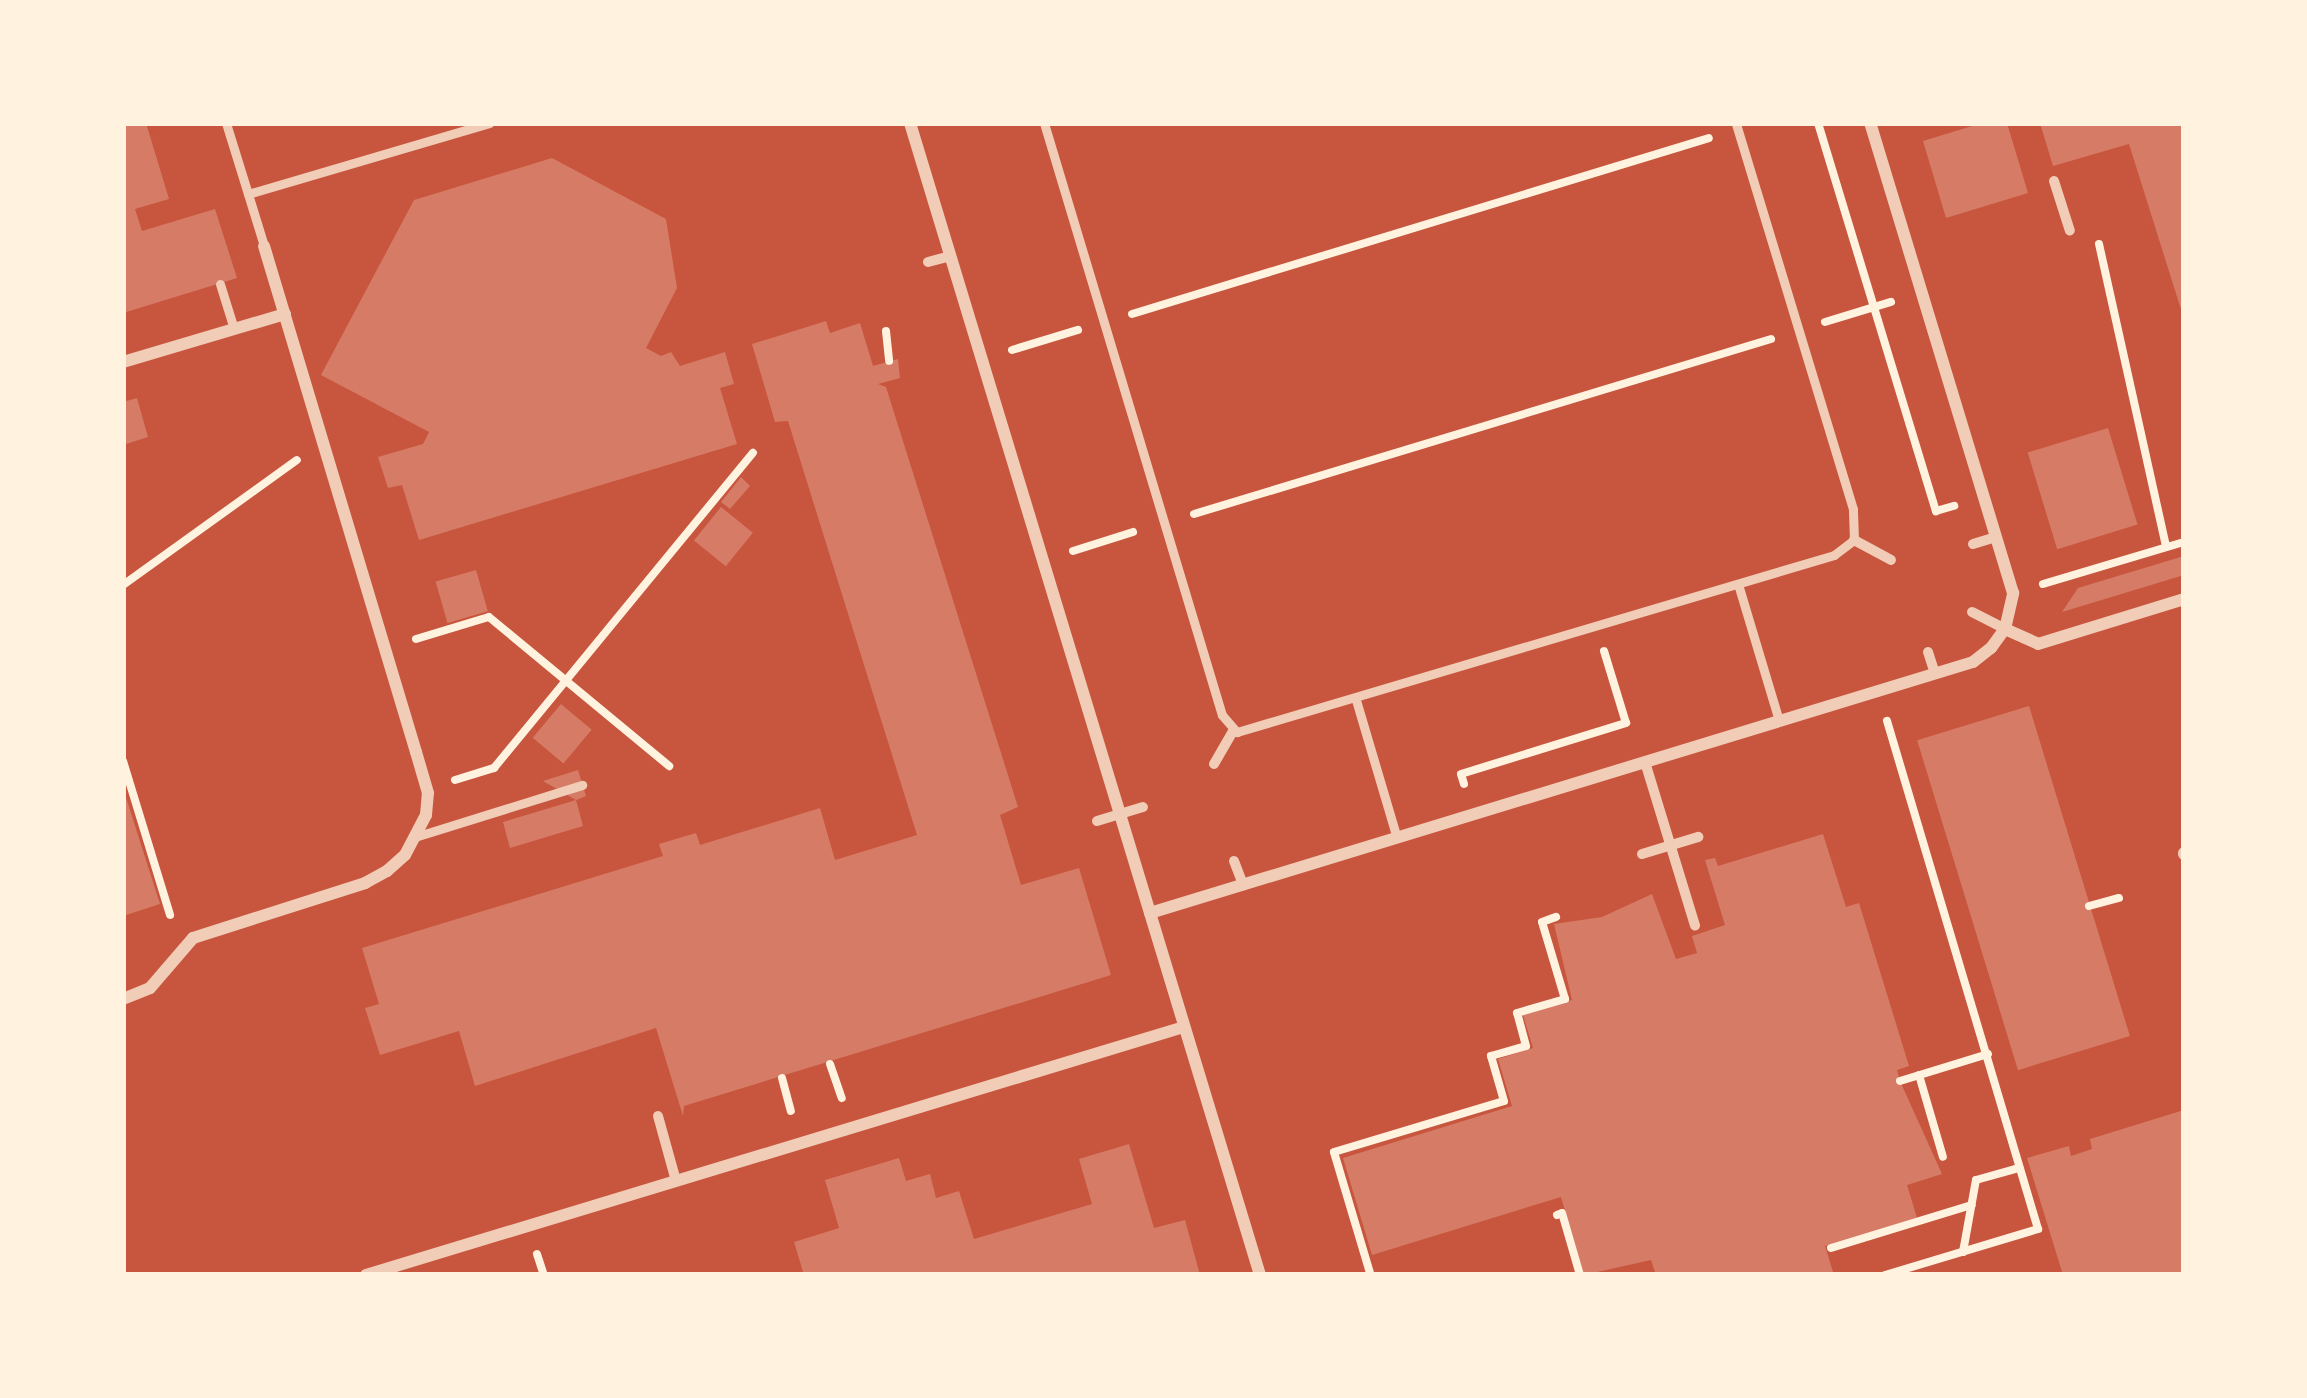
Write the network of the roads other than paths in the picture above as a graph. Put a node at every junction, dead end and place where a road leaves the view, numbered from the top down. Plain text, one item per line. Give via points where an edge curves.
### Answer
1 (226, 123) edge
2 (490, 123) edge
3 (910, 123) edge
4 (1044, 123) edge
5 (1870, 123) edge
6 (1737, 126) edge
7 (2054, 181) dead end
8 (248, 194) junction
9 (2070, 231) dead end
10 (264, 246) joint
11 (950, 256) junction
12 (928, 262) dead end
13 (220, 284) dead end
14 (285, 314) junction
15 (234, 329) junction
16 (123, 362) edge
17 (1996, 537) junction
18 (1854, 539) junction
19 (1973, 544) dead end
20 (1891, 560) dead end
21 (1738, 584) junction
22 (2184, 599) edge
23 (1972, 612) dead end
24 (2005, 629) junction
25 (1928, 652) dead end
26 (1935, 673) junction
27 (1356, 700) junction
28 (1779, 721) junction
29 (1234, 730) junction
30 (1645, 762) junction
31 (1214, 764) dead end
32 (582, 784) dead end
33 (1143, 807) dead end
34 (1120, 814) junction
35 (1097, 821) dead end
36 (418, 836) junction
37 (1698, 837) dead end
38 (1397, 838) junction
39 (1670, 846) junction
40 (1642, 854) dead end
41 (1234, 861) dead end
42 (1243, 885) junction
43 (1150, 914) junction
44 (1695, 926) dead end
45 (123, 999) edge
46 (1184, 1027) junction
47 (658, 1117) dead end
48 (676, 1181) junction
49 (366, 1275) edge
50 (1260, 1275) edge

1 - 8 lane
2 - 8 lane
3 - 11 street
4 - 29 lane via 1222,715
5 - 17 street
6 - 18 lane via 1857,524
7 - 9 street
8 - 10 lane
10 - 14 street
11 - 12 street
11 - 34 street
13 - 15 lane
14 - 15 street
14 - 36 street via 427,789
15 - 16 street
17 - 19 street
17 - 24 street via 2013,592
18 - 20 street
18 - 21 lane via 1834,555
21 - 27 lane
21 - 28 lane
22 - 24 street via 2038,644
23 - 24 street
24 - 26 street via 1973,662
25 - 26 street
26 - 28 street
27 - 29 lane
27 - 38 lane
28 - 30 street
29 - 31 street
30 - 38 street
30 - 39 street
32 - 36 lane
33 - 34 street
34 - 35 street
34 - 43 street
36 - 45 street via 364,883 202,934 150,988
37 - 39 street
38 - 42 street
39 - 40 street
39 - 44 street
41 - 42 street
42 - 43 street
43 - 46 street
46 - 48 street
46 - 50 street
47 - 48 street
48 - 49 street

